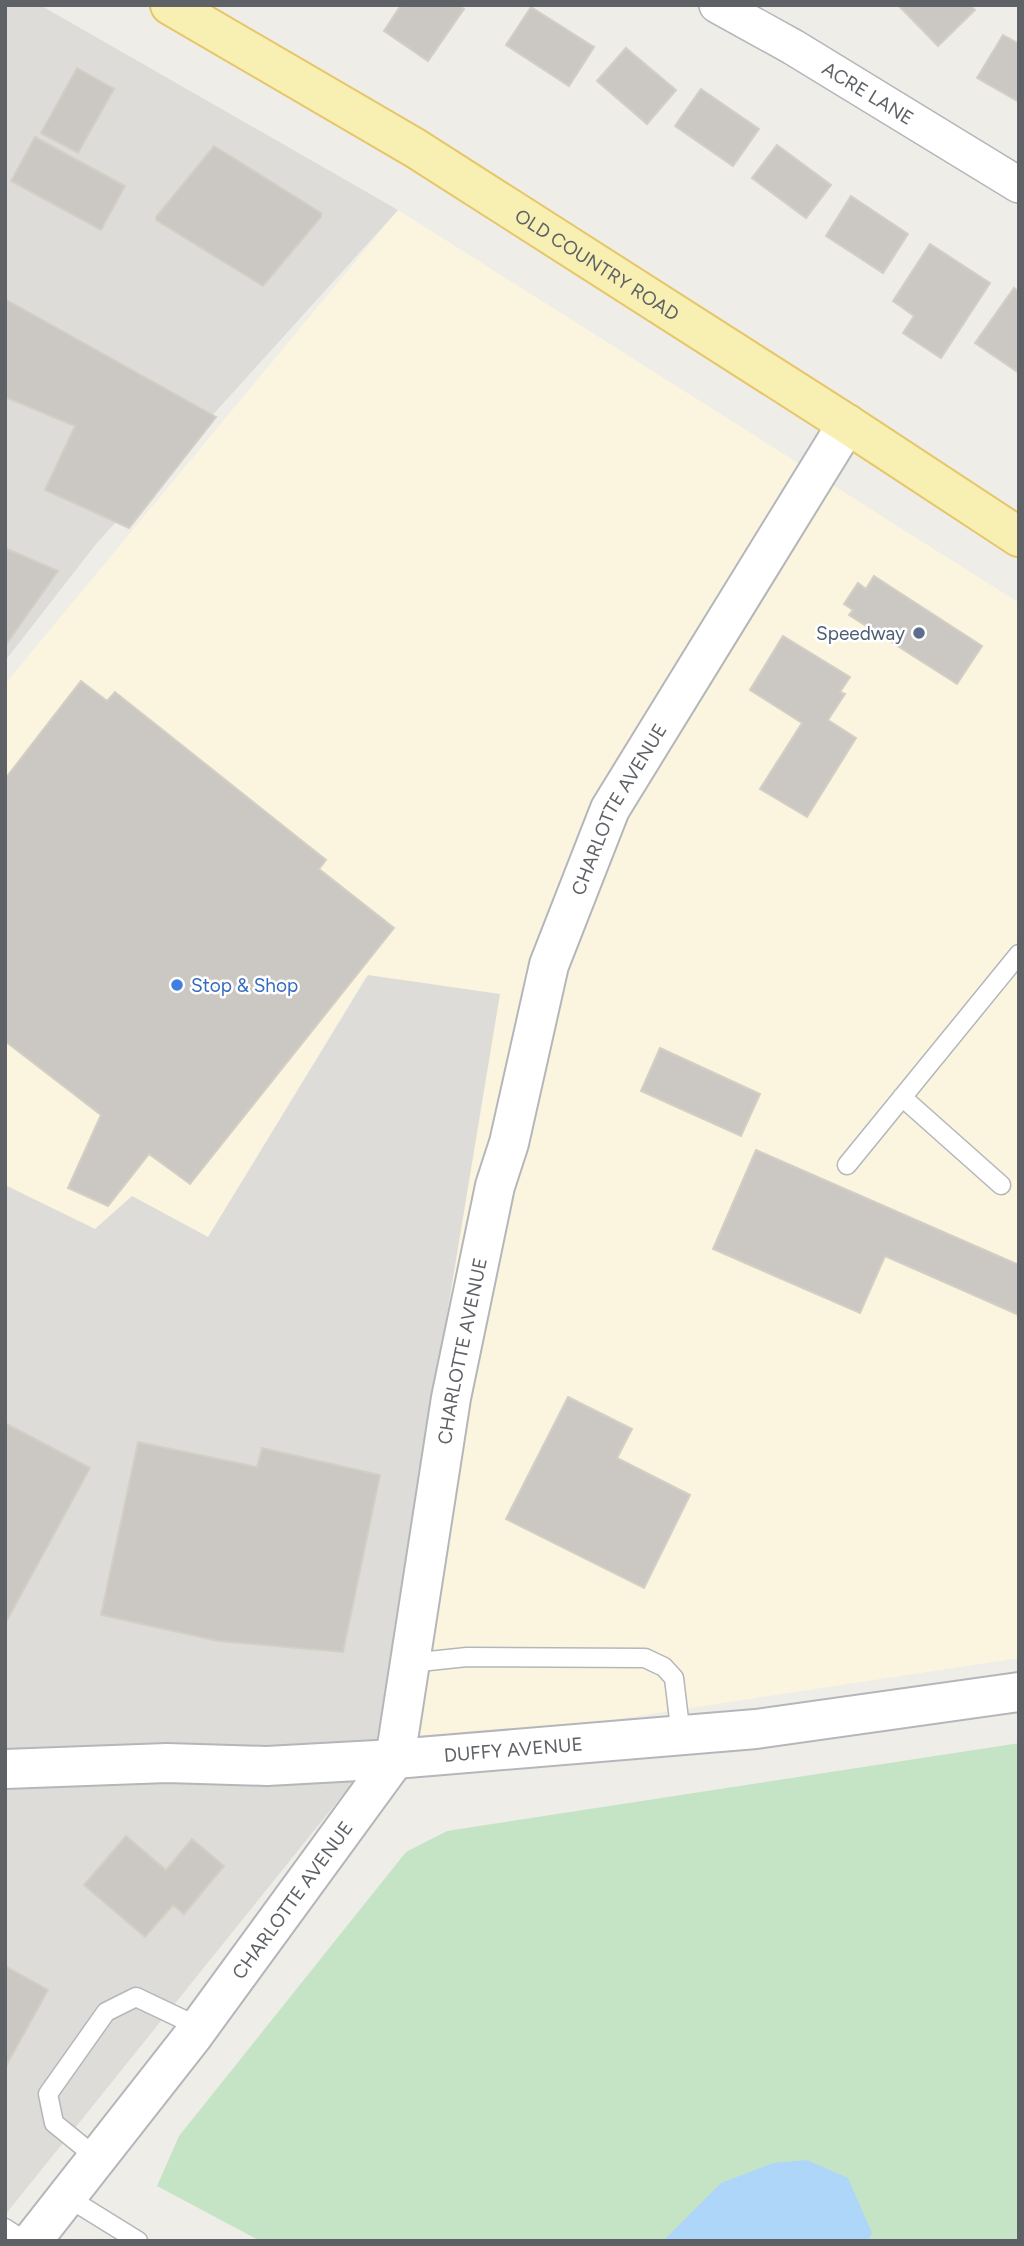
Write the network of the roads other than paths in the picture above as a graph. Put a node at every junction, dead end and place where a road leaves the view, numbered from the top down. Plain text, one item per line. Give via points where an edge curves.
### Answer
1 (170, 5) edge
2 (717, 5) edge
3 (1019, 186) edge
4 (847, 424) junction
5 (1019, 537) edge
6 (1019, 954) edge
7 (902, 1097) junction
8 (847, 1165) dead end
9 (1001, 1185) dead end
10 (410, 1663) junction
11 (1019, 1692) edge
12 (681, 1736) junction
13 (394, 1759) junction
14 (5, 1769) edge
15 (199, 2026) junction
16 (97, 2158) junction
17 (67, 2197) junction
18 (5, 2228) edge
19 (25, 2241) edge
20 (32, 2241) edge
21 (138, 2241) edge

1 - 4 main road, OLD COUNTRY ROAD via 397,137
2 - 3 street, ACRE LANE
4 - 5 main road, OLD COUNTRY ROAD
4 - 10 street, CHARLOTTE AVENUE via 610,809 549,965 495,1186 451,1398
6 - 7 lane
7 - 8 lane
7 - 9 lane
10 - 12 lane via 467,1657 645,1658 674,1678
10 - 13 street, CHARLOTTE AVENUE
11 - 12 street, DUFFY AVENUE via 756,1730
12 - 13 street, DUFFY AVENUE
13 - 14 street, DUFFY AVENUE via 267,1766 167,1763
13 - 15 street, CHARLOTTE AVENUE
15 - 16 street, CHARLOTTE AVENUE
15 - 16 lane via 136,1997 106,2012 48,2094 54,2123
16 - 17 street, CHARLOTTE AVENUE
17 - 20 street, CHARLOTTE AVENUE
17 - 21 lane
18 - 19 lane

